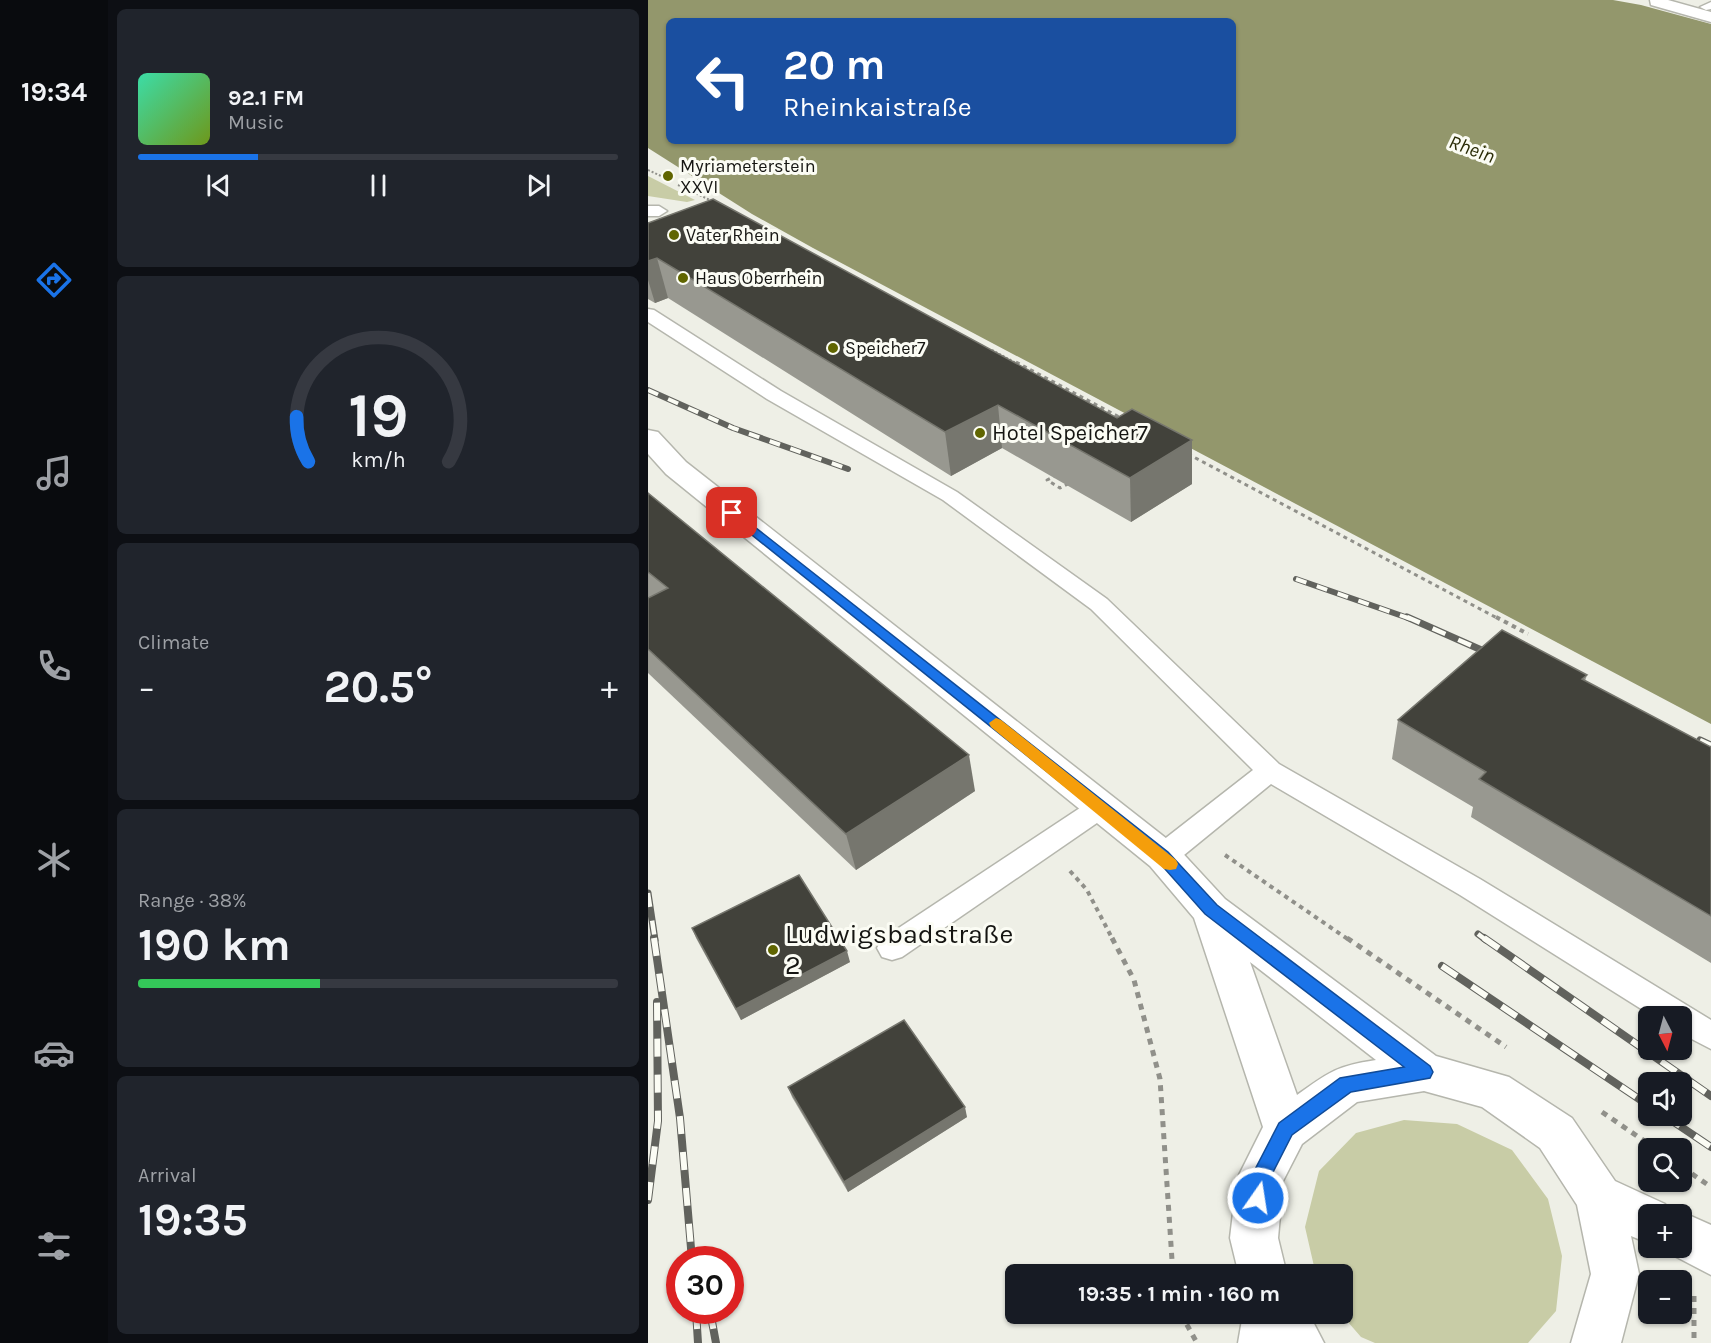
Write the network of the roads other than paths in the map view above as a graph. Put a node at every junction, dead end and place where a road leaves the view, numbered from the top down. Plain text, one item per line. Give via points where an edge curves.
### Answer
1 (1657, 2) dead end
2 (1709, 10) edge
3 (648, 314) edge
4 (648, 438) edge
5 (662, 472) edge
6 (1270, 771) junction
7 (1101, 807) junction
8 (1163, 856) junction
9 (1211, 910) junction
10 (892, 948) dead end
11 (1663, 1006) edge
12 (1692, 1024) edge
13 (1711, 1036) edge
14 (1424, 1072) junction
15 (1286, 1129) junction
16 (1599, 1197) junction
17 (1638, 1215) edge
18 (1692, 1241) edge
19 (1711, 1251) edge
20 (1260, 1264) edge
21 (1266, 1324) edge
22 (1286, 1324) edge
23 (1263, 1343) edge
24 (1299, 1343) edge
25 (1596, 1343) edge

1 - 2 street
3 - 6 lane via 774,395 950,496 1099,604
4 - 5 street
5 - 7 street
6 - 8 lane
6 - 11 lane via 1470,887
7 - 8 street
7 - 10 lane
8 - 9 street
9 - 14 street
9 - 15 street
12 - 13 lane
14 - 15 street via 1347,1084
14 - 16 street via 1494,1091 1556,1133
15 - 20 street via 1260,1179 1254,1238
16 - 17 street
16 - 25 street via 1615,1274
18 - 19 street
21 - 23 street
22 - 24 street

